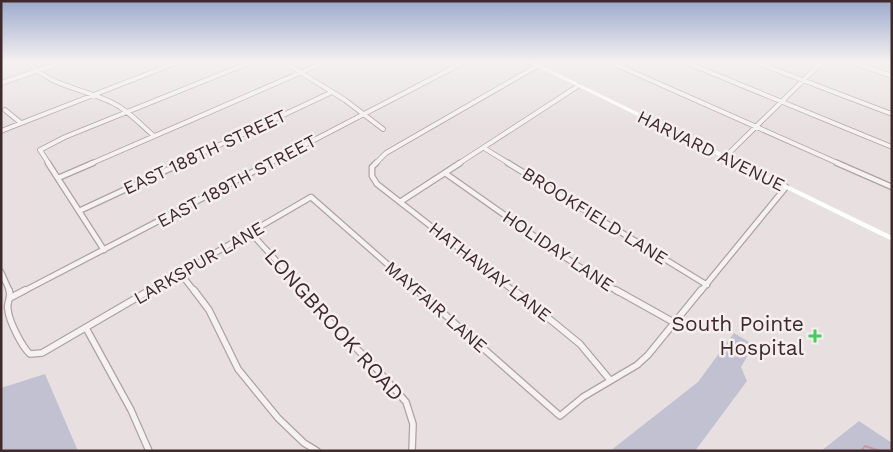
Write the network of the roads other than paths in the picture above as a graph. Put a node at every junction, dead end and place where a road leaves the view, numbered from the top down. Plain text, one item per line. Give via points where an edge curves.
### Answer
1 (57, 83) edge
2 (121, 83) edge
3 (199, 83) edge
4 (277, 83) edge
5 (315, 83) edge
6 (423, 83) edge
7 (507, 83) edge
8 (572, 83) edge
9 (657, 83) edge
10 (737, 83) edge
11 (802, 83) edge
12 (810, 83) edge
13 (578, 86) junction
14 (330, 93) junction
15 (92, 94) junction
16 (783, 102) junction
17 (5, 110) dead end
18 (128, 112) junction
19 (364, 114) junction
20 (892, 114) edge
21 (21, 123) junction
22 (756, 127) junction
23 (383, 128) dead end
24 (1, 131) edge
25 (154, 136) junction
26 (892, 147) edge
27 (484, 148) junction
28 (724, 157) junction
29 (445, 173) junction
30 (58, 178) junction
31 (786, 187) junction
32 (892, 187) edge
33 (311, 197) joint
34 (400, 202) junction
35 (79, 211) junction
36 (250, 232) junction
37 (892, 239) edge
38 (104, 250) junction
39 (1, 272) edge
40 (180, 273) junction
41 (707, 285) junction
42 (10, 298) junction
43 (675, 323) junction
44 (86, 328) junction
45 (610, 380) junction
46 (149, 451) edge
47 (318, 451) edge
48 (412, 451) edge

1 - 15 street
2 - 15 street
3 - 18 street
4 - 25 street
5 - 14 street
6 - 19 street, EAST 189TH STREET
7 - 34 street, HATHAWAY LANE via 386,153 372,167 372,176 377,184
8 - 13 main road, HARVARD AVENUE
9 - 22 street
10 - 16 street
11 - 16 street
12 - 20 street
13 - 27 street
13 - 28 main road, HARVARD AVENUE
14 - 19 street
14 - 35 street, EAST 188TH STREET
15 - 18 street
15 - 21 street
16 - 22 street
16 - 26 street
17 - 21 street
18 - 25 street
18 - 30 street via 40,150
19 - 23 street
19 - 38 street, EAST 189TH STREET
21 - 24 street
22 - 28 street
22 - 32 street
25 - 30 street
27 - 29 street
27 - 41 street, BROOKFIELD LANE
28 - 31 main road, HARVARD AVENUE
29 - 34 street
29 - 43 street, HOLIDAY LANE via 595,277 635,303
30 - 35 street
31 - 37 main road, HARVARD AVENUE
31 - 41 street
33 - 36 street, LARKSPUR LANE
33 - 45 street, MAYFAIR LANE via 560,416
34 - 45 street, HATHAWAY LANE via 566,331
35 - 38 street
36 - 40 street, LARKSPUR LANE
36 - 48 street, LONGBROOK ROAD via 406,402 413,424
38 - 42 street, EAST 189TH STREET
39 - 42 street
40 - 44 street, LARKSPUR LANE
40 - 47 street via 208,310 238,369 278,418 304,443
41 - 43 street
42 - 44 street, LARKSPUR LANE via 7,309 24,349 30,354 42,353
43 - 45 street via 637,365
44 - 46 street via 131,410

